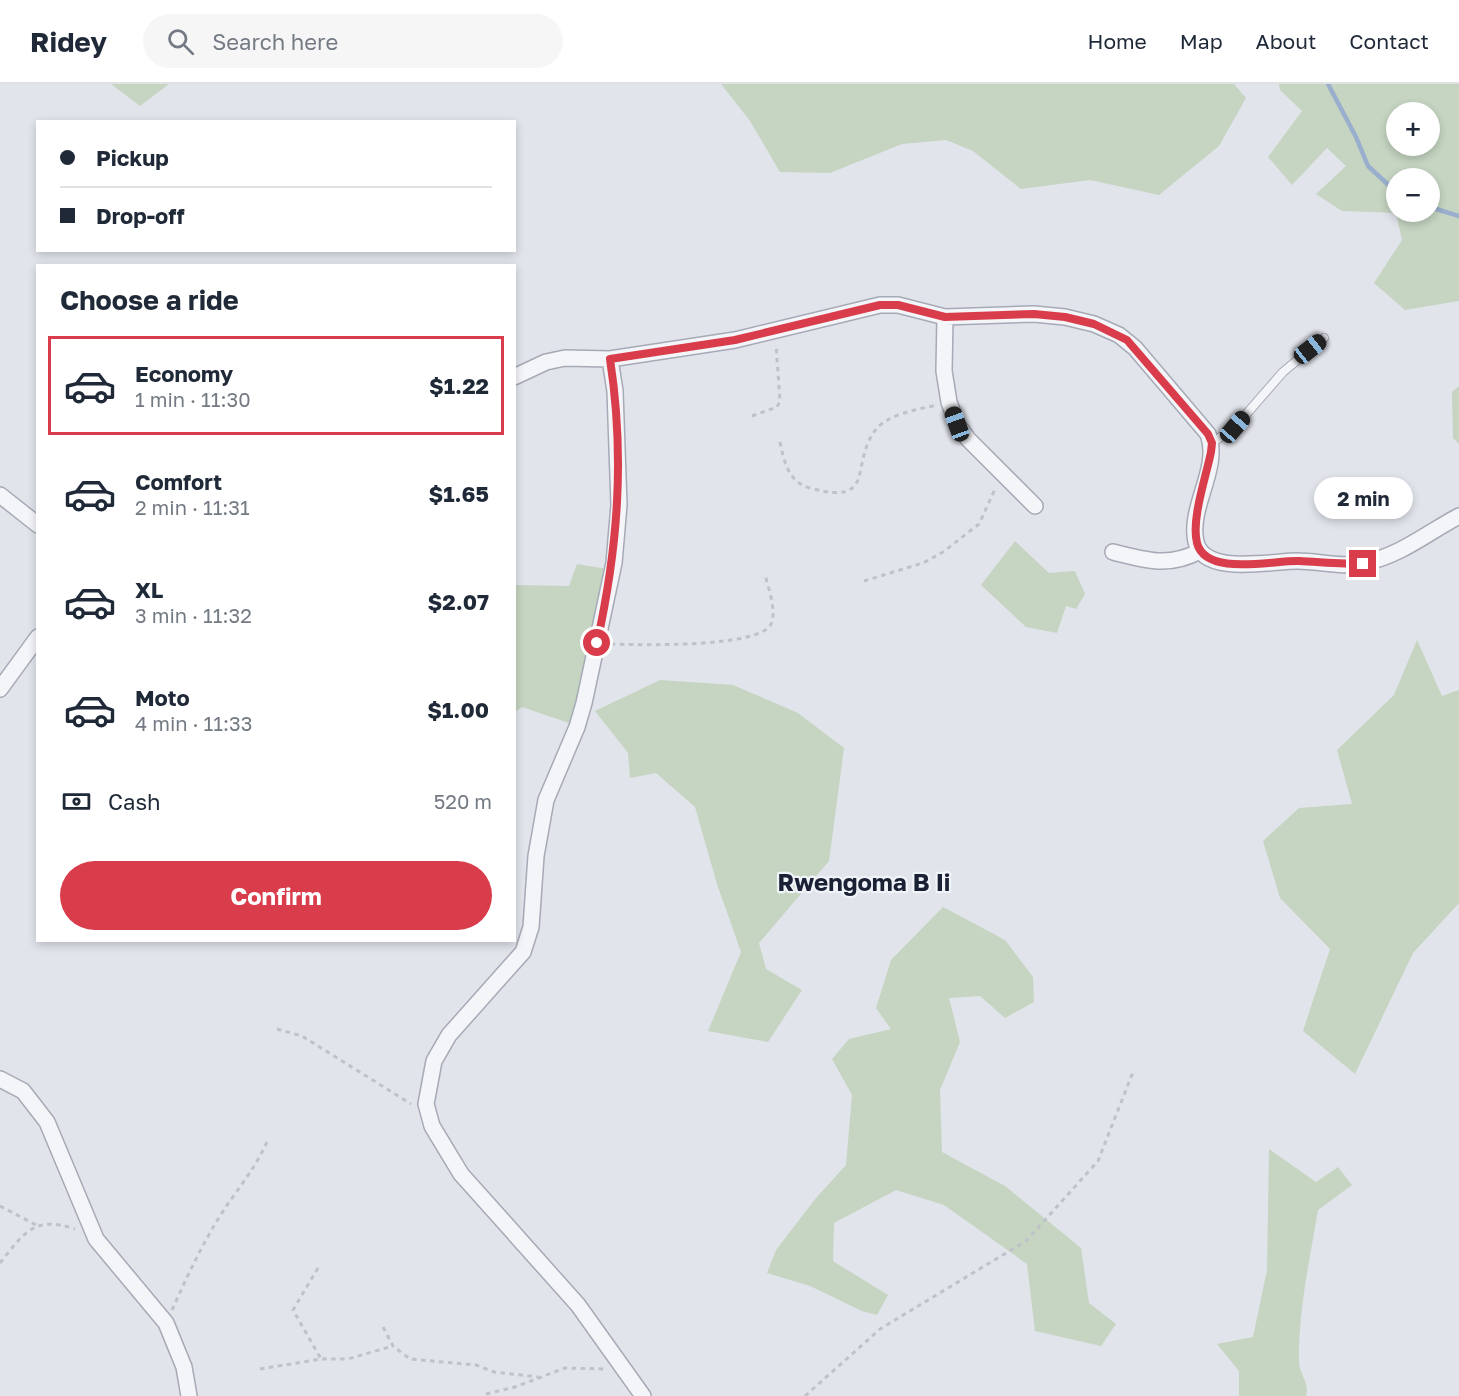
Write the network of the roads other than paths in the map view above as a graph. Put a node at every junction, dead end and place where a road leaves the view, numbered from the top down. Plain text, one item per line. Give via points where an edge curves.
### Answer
1 (945, 317) junction
2 (1324, 338) dead end
3 (610, 359) junction
4 (516, 376) edge
5 (1212, 443) junction
6 (0, 495) edge
7 (1035, 506) dead end
8 (1459, 516) edge
9 (36, 523) edge
10 (1200, 551) junction
11 (1113, 552) dead end
12 (36, 640) edge
13 (0, 689) edge
14 (0, 1078) edge
15 (189, 1396) edge
16 (643, 1396) edge

1 - 3 street via 898,305 880,305 724,342
1 - 5 street via 1065,317 1119,335 1203,425
1 - 7 street via 949,402 960,430
2 - 5 lane via 1283,372 1235,427
3 - 4 street via 565,358
3 - 16 street via 615,391 619,505 614,563 577,727 546,800 528,940 523,952 449,1035 434,1061 426,1104 441,1145 461,1174 578,1305
5 - 10 street via 1196,523
6 - 9 street
8 - 10 street via 1400,552 1363,564 1297,561 1245,565 1207,558
10 - 11 street via 1182,561
12 - 13 street
14 - 15 street via 23,1091 47,1122 96,1239 166,1323 184,1367

